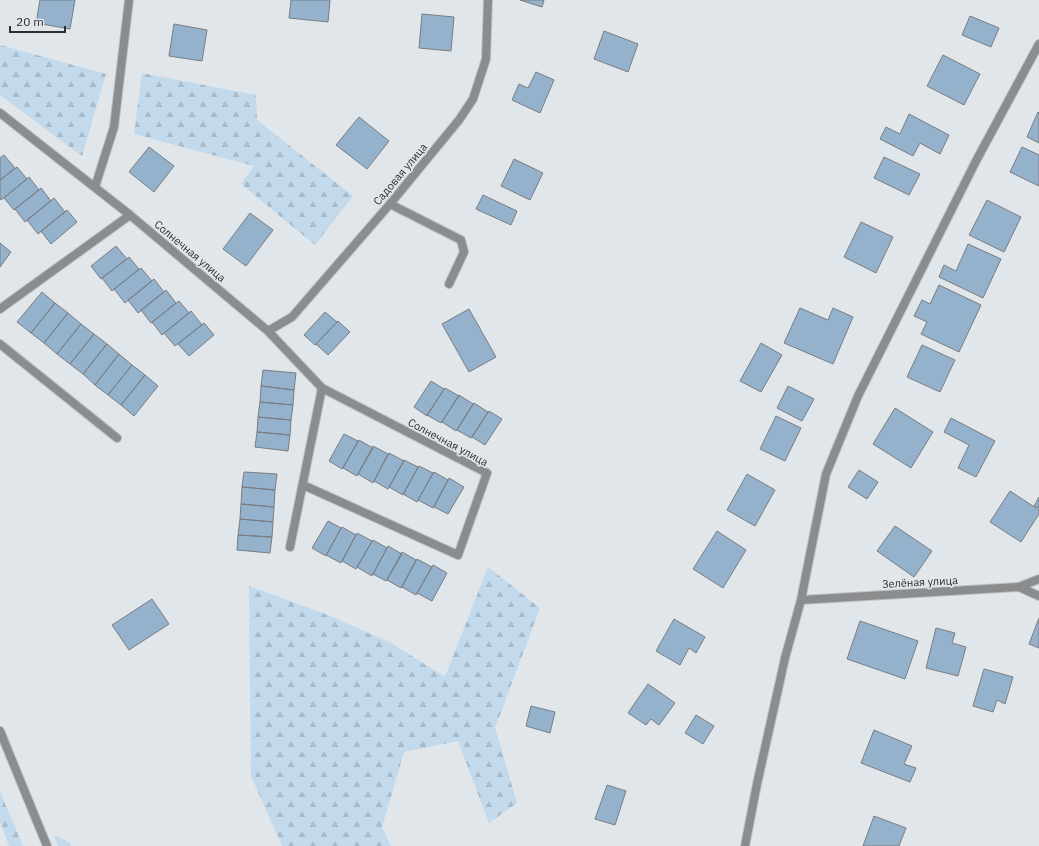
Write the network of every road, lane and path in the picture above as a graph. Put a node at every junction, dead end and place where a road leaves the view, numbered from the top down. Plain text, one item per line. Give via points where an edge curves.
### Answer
1 (129, 0) edge
2 (488, 0) edge
3 (1039, 44) edge
4 (0, 113) edge
5 (95, 187) junction
6 (390, 204) junction
7 (130, 215) junction
8 (449, 284) dead end
9 (0, 309) edge
10 (268, 331) junction
11 (0, 344) edge
12 (322, 388) junction
13 (117, 438) dead end
14 (303, 485) junction
15 (290, 547) dead end
16 (1039, 579) edge
17 (1019, 587) junction
18 (1039, 596) edge
19 (801, 600) junction
20 (0, 731) edge
21 (47, 846) edge
22 (745, 846) edge

1 - 5 street via 114,127
2 - 6 street, Садовая улица via 486,59 473,99 459,120
3 - 19 street via 976,161 858,396 826,474
4 - 5 street, Солнечная улица
5 - 7 street, Солнечная улица
6 - 8 street via 461,240 464,252
6 - 10 street, Садовая улица via 292,317
7 - 9 street
7 - 10 street, Солнечная улица
10 - 12 street, Солнечная улица
11 - 13 street
12 - 14 street
12 - 14 street, Солнечная улица via 487,473 458,555
14 - 15 street
16 - 17 street, Зелёная улица
17 - 18 street
17 - 19 street, Зелёная улица
19 - 22 street via 757,784
20 - 21 street

